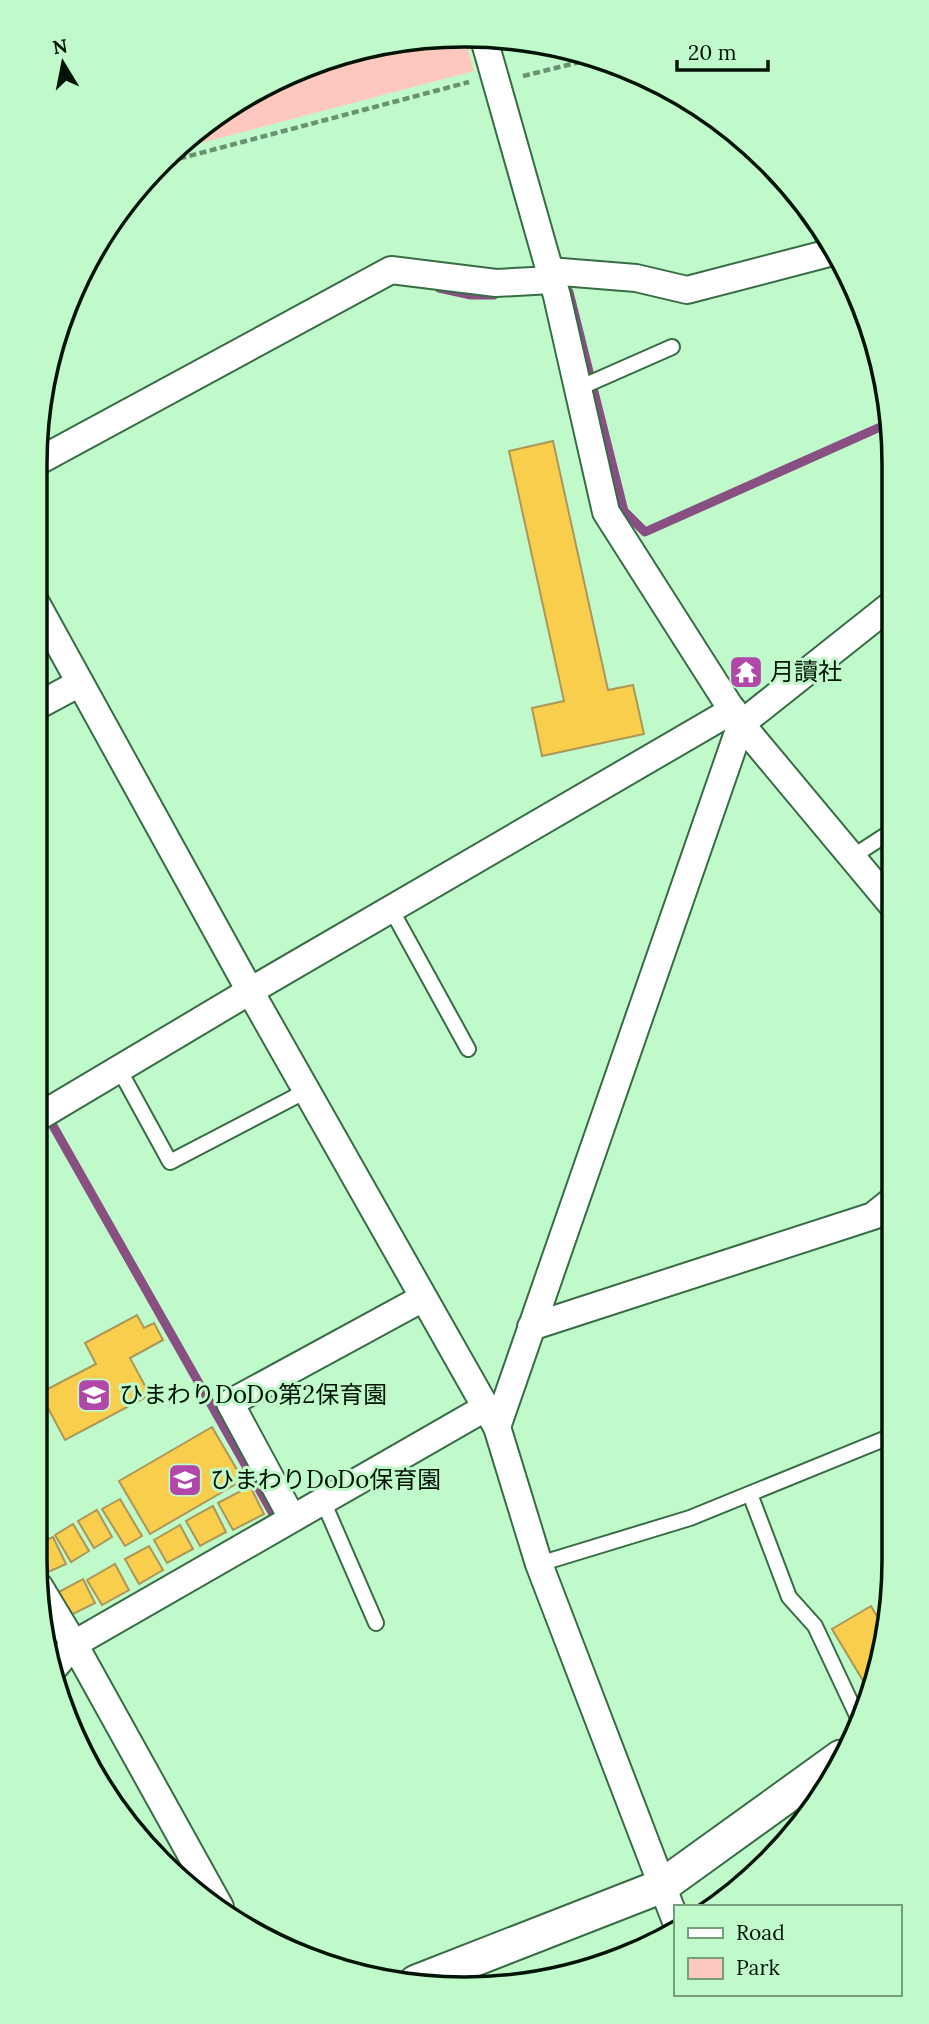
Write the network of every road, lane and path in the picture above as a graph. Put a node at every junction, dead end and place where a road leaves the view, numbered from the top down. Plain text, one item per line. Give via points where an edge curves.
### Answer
1 (486, 48) edge
2 (576, 62) edge
3 (494, 79) junction
4 (181, 159) edge
5 (825, 254) edge
6 (551, 276) junction
7 (672, 347) dead end
8 (579, 388) junction
9 (47, 456) edge
10 (882, 612) edge
11 (47, 638) edge
12 (80, 683) junction
13 (47, 701) edge
14 (737, 717) junction
15 (882, 838) edge
16 (852, 858) junction
17 (882, 893) edge
18 (391, 909) junction
19 (250, 991) junction
20 (468, 1049) dead end
21 (119, 1069) junction
22 (306, 1091) junction
23 (47, 1112) edge
24 (882, 1209) edge
25 (423, 1298) junction
26 (531, 1327) junction
27 (491, 1417) junction
28 (882, 1439) edge
29 (750, 1494) junction
30 (323, 1501) junction
31 (292, 1518) junction
32 (539, 1564) junction
33 (50, 1604) edge
34 (376, 1623) dead end
35 (74, 1644) junction
36 (60, 1662) edge
37 (854, 1709) edge
38 (826, 1768) edge
39 (662, 1886) junction
40 (212, 1892) edge
41 (674, 1916) edge
42 (433, 1976) edge

1 - 3 street
2 - 3 path
3 - 4 path
3 - 6 street
5 - 6 street via 687,290 636,278
6 - 8 street
6 - 9 street via 496,283 391,270
7 - 8 lane
8 - 14 street via 606,512
10 - 14 street
11 - 12 street
12 - 13 street
12 - 19 street
14 - 16 street
14 - 18 street
14 - 26 street
15 - 16 lane
16 - 17 street
18 - 19 street
18 - 20 lane
19 - 21 street
19 - 22 street
21 - 22 lane via 170,1162
21 - 23 street
22 - 25 street
24 - 26 street via 873,1216
25 - 27 street
25 - 31 street via 230,1403
26 - 27 street
27 - 30 street
27 - 32 street
28 - 29 lane
29 - 32 lane via 690,1518
29 - 37 lane via 789,1597 815,1626
30 - 31 street
30 - 34 lane
31 - 35 street
32 - 39 street
33 - 35 street
35 - 36 street
35 - 40 street
38 - 39 street
39 - 41 street
39 - 42 street

